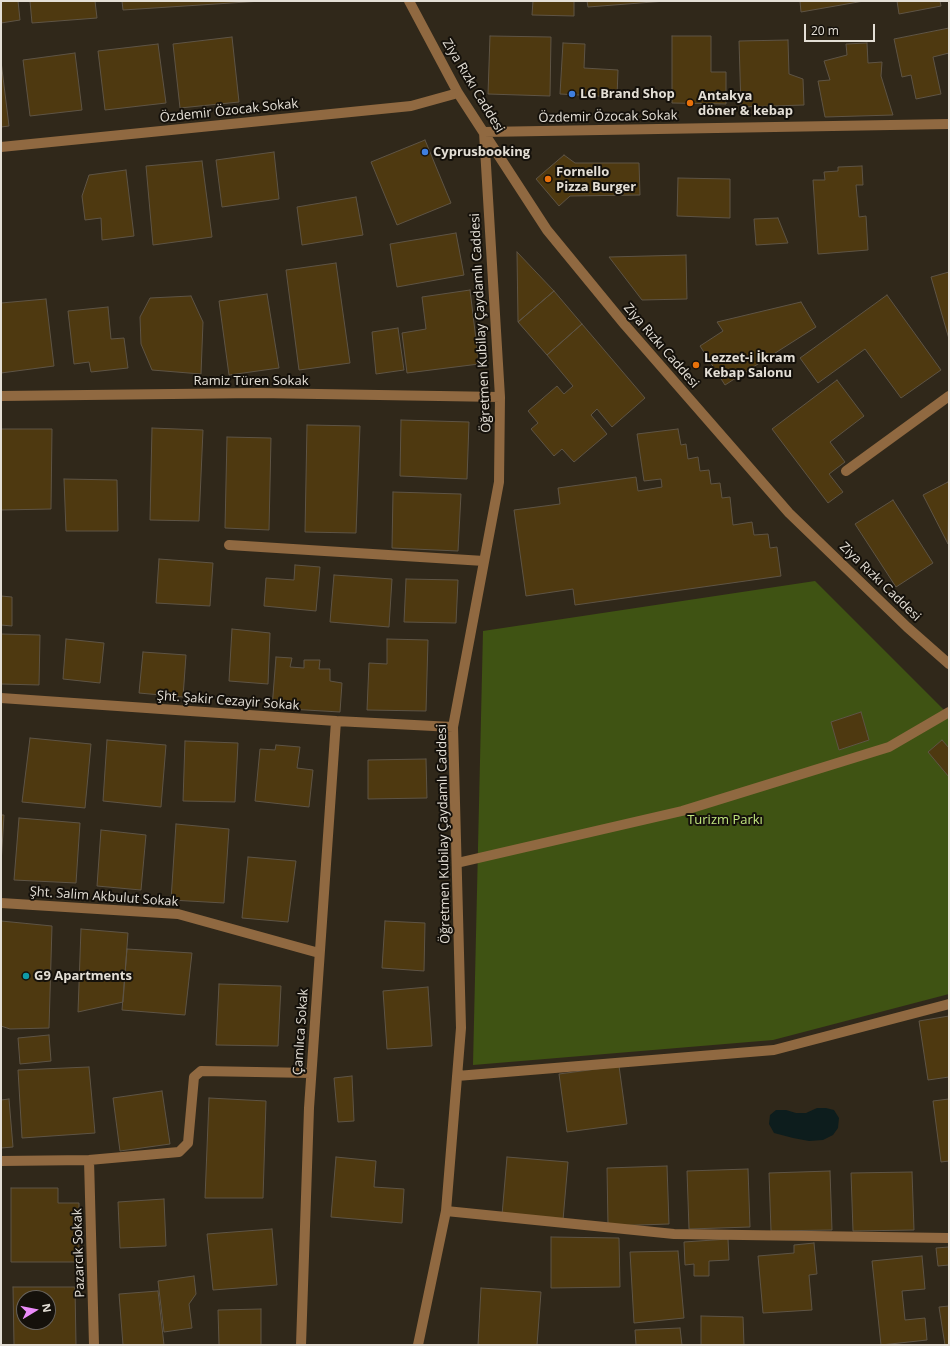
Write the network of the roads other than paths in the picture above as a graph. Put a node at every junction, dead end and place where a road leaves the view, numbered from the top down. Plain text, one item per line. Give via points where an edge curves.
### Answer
1 (409, 1) edge
2 (458, 93) junction
3 (949, 124) edge
4 (484, 132) junction
5 (1, 147) edge
6 (1, 396) edge
7 (949, 396) edge
8 (500, 397) junction
9 (846, 471) dead end
10 (229, 545) dead end
11 (484, 560) junction
12 (949, 664) edge
13 (1, 698) edge
14 (949, 712) edge
15 (336, 721) junction
16 (453, 727) junction
17 (456, 863) junction
18 (1, 903) edge
19 (320, 953) junction
20 (949, 1004) edge
21 (311, 1073) junction
22 (457, 1076) junction
23 (89, 1160) junction
24 (1, 1161) edge
25 (446, 1211) junction
26 (949, 1238) edge
27 (94, 1345) edge
28 (301, 1345) edge
29 (418, 1345) edge

1 - 2 street, Ziya Rızkı Caddesi
2 - 4 street, Ziya Rızkı Caddesi
2 - 5 street, Özdemir Özocak Sokak via 411,106
3 - 4 street, Özdemir Özocak Sokak
4 - 8 street, Öğretmen Kubilay Çaydamlı Caddesi
4 - 12 street, Ziya Rızkı Caddesi via 547,230 635,337 789,513
6 - 8 street, Ramiz Türen Sokak via 258,393
7 - 9 street
8 - 11 street, Öğretmen Kubilay Çaydamlı Caddesi via 499,482
10 - 11 street
11 - 16 street, Öğretmen Kubilay Çaydamlı Caddesi
13 - 15 street, Şht. Şakir Cezayir Sokak
14 - 17 street via 889,747 682,812
15 - 16 street, Şht. Şakir Cezayir Sokak
15 - 19 street, Çamlıca Sokak
16 - 17 street, Öğretmen Kubilay Çaydamlı Caddesi
17 - 22 street, Öğretmen Kubilay Çaydamlı Caddesi via 461,1028
18 - 19 street, Şht. Salim Akbulut Sokak via 178,914
19 - 21 street, Çamlıca Sokak
20 - 22 street via 774,1050
21 - 23 street via 201,1071 194,1077 188,1143 179,1152
21 - 28 street, Çamlıca Sokak
22 - 25 street, Öğretmen Kubilay Çaydamlı Caddesi
23 - 24 street
23 - 27 street, Pazarcık Sokak
25 - 26 street via 674,1234
25 - 29 street, Öğretmen Kubilay Çaydamlı Caddesi

